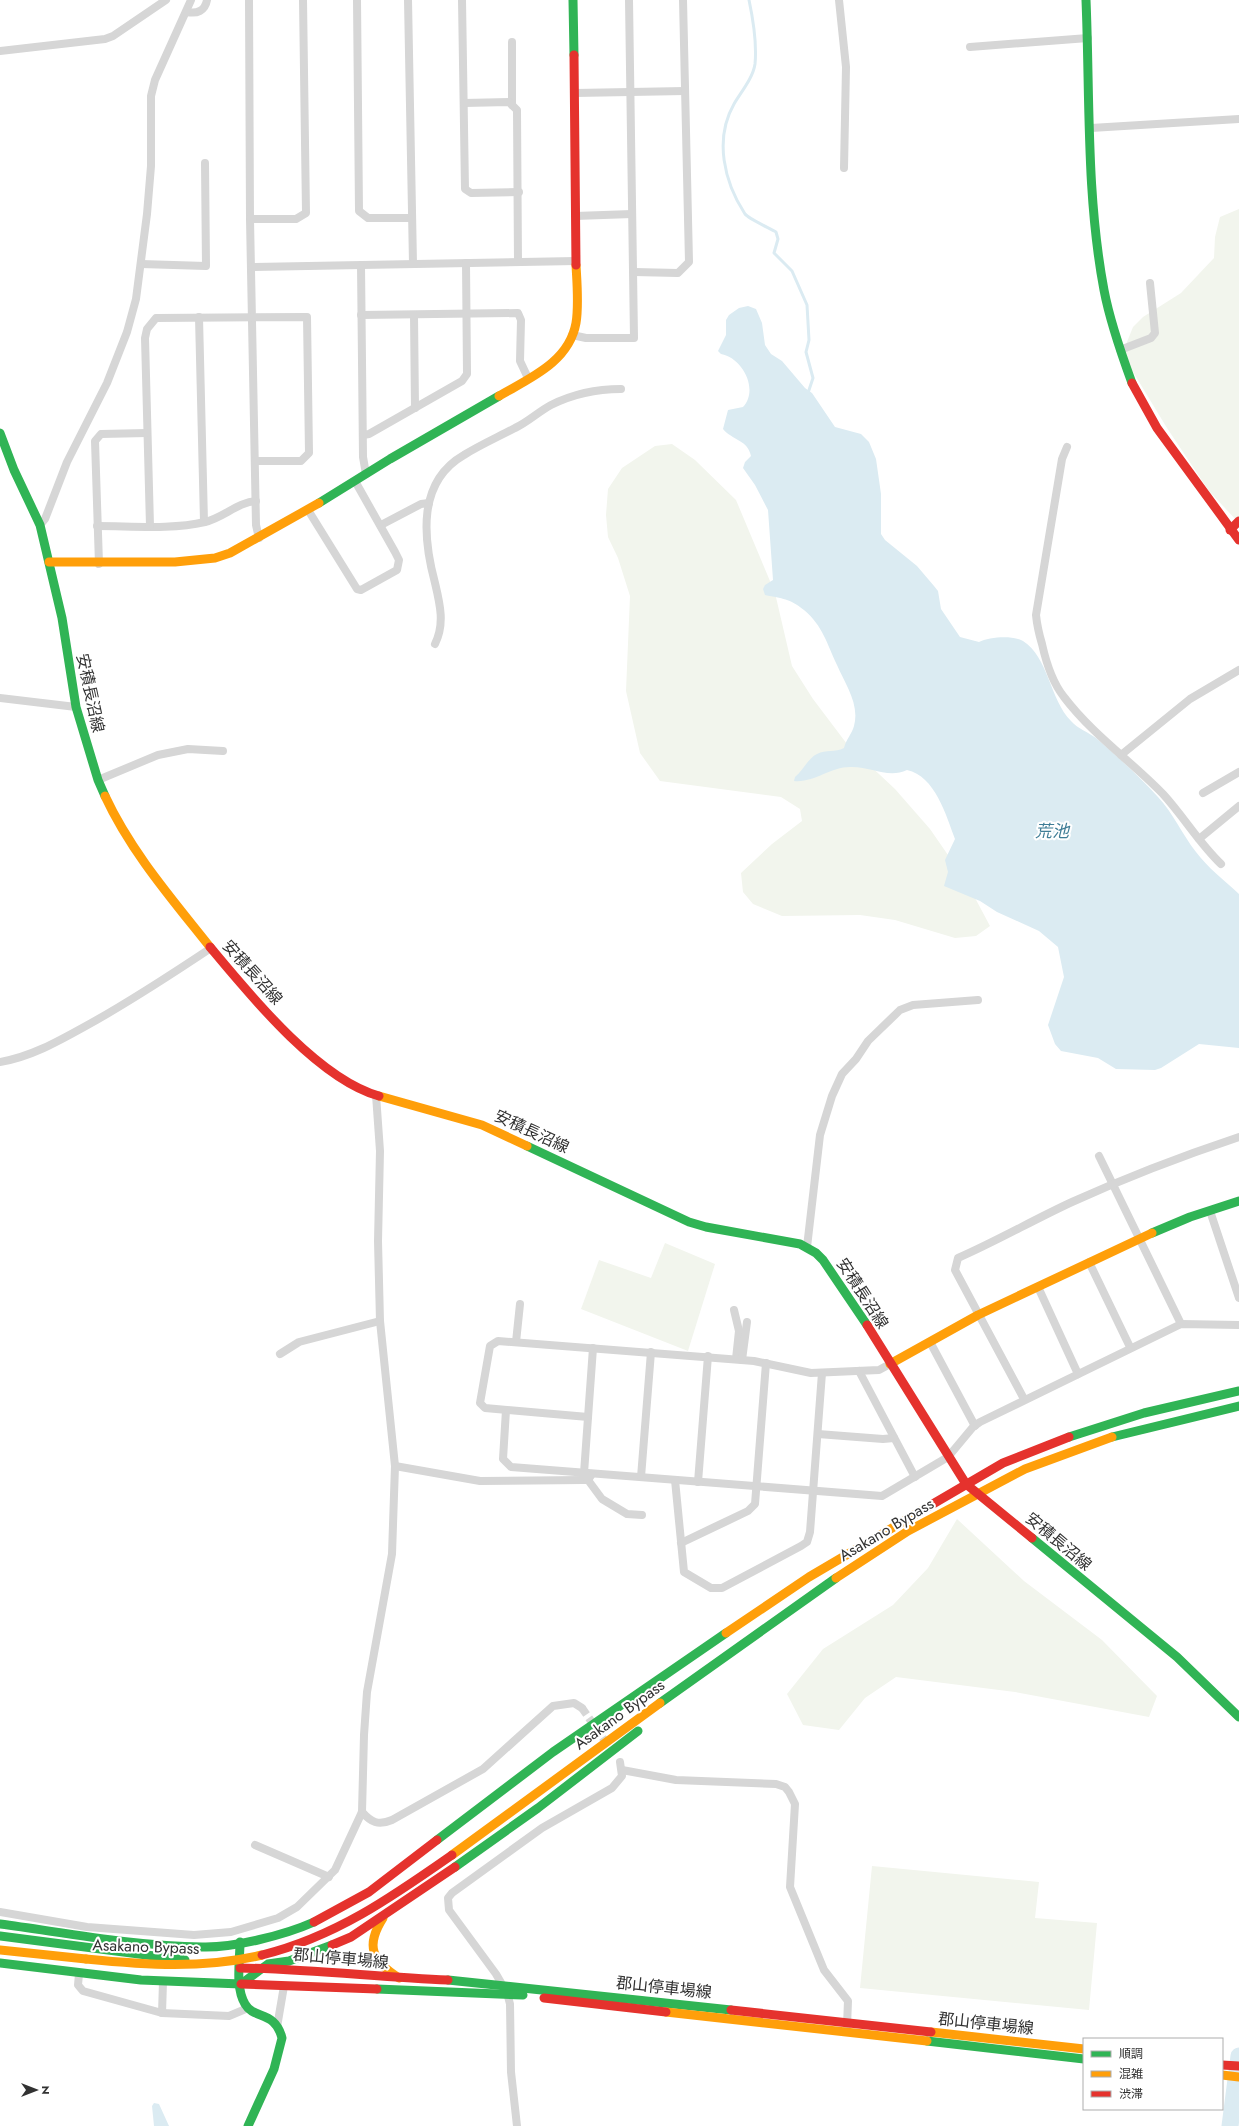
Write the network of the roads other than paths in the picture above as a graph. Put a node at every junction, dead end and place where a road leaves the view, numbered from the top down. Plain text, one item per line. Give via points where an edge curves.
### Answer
1 (166, 0) edge
2 (191, 0) edge
3 (207, 0) edge
4 (249, 0) edge
5 (303, 0) edge
6 (357, 0) edge
7 (408, 0) edge
8 (462, 0) edge
9 (573, 0) edge
10 (629, 0) edge
11 (683, 0) edge
12 (839, 0) edge
13 (1086, 0) edge
14 (187, 12) junction
15 (1088, 38) junction
16 (512, 42) dead end
17 (970, 47) dead end
18 (0, 51) edge
19 (685, 91) junction
20 (630, 92) junction
21 (574, 93) junction
22 (464, 103) junction
23 (512, 105) junction
24 (1239, 119) edge
25 (1091, 128) junction
26 (205, 163) dead end
27 (844, 168) dead end
28 (519, 192) junction
29 (632, 214) junction
30 (575, 216) junction
31 (412, 218) junction
32 (250, 220) junction
33 (576, 261) junction
34 (518, 262) junction
35 (466, 263) junction
36 (141, 264) junction
37 (413, 264) junction
38 (361, 265) junction
39 (252, 267) junction
40 (634, 272) junction
41 (1150, 283) dead end
42 (466, 314) junction
43 (361, 315) junction
44 (414, 315) junction
45 (199, 317) junction
46 (252, 317) junction
47 (572, 335) junction
48 (1120, 350) junction
49 (528, 378) junction
50 (621, 389) dead end
51 (415, 408) junction
52 (0, 433) edge
53 (147, 433) junction
54 (363, 435) junction
55 (1066, 447) dead end
56 (255, 461) junction
57 (366, 474) junction
58 (355, 481) junction
59 (256, 501) junction
60 (429, 503) junction
61 (308, 510) junction
62 (1239, 521) edge
63 (204, 522) junction
64 (40, 525) junction
65 (381, 525) junction
66 (97, 526) junction
67 (150, 526) junction
68 (1230, 530) junction
69 (259, 538) junction
70 (1239, 540) edge
71 (49, 562) junction
72 (99, 564) junction
73 (435, 644) dead end
74 (1239, 670) edge
75 (0, 698) edge
76 (76, 707) junction
77 (223, 752) dead end
78 (1121, 755) junction
79 (1239, 772) edge
80 (98, 780) junction
81 (1203, 793) dead end
82 (1239, 806) edge
83 (1199, 839) junction
84 (1221, 864) dead end
85 (211, 948) junction
86 (978, 1000) dead end
87 (0, 1062) edge
88 (376, 1095) junction
89 (1239, 1137) edge
90 (1100, 1156) dead end
91 (1113, 1184) junction
92 (1239, 1201) edge
93 (1210, 1211) junction
94 (1140, 1238) junction
95 (807, 1247) junction
96 (1090, 1262) junction
97 (1038, 1287) junction
98 (1239, 1298) edge
99 (520, 1304) dead end
100 (734, 1310) dead end
101 (978, 1315) junction
102 (380, 1321) junction
103 (747, 1322) dead end
104 (1181, 1324) junction
105 (1239, 1325) edge
106 (516, 1342) junction
107 (930, 1342) junction
108 (1130, 1347) junction
109 (593, 1348) junction
110 (651, 1352) junction
111 (280, 1354) dead end
112 (708, 1356) junction
113 (739, 1359) junction
114 (766, 1363) junction
115 (890, 1364) junction
116 (858, 1371) junction
117 (822, 1373) junction
118 (1078, 1374) junction
119 (1239, 1384) edge
120 (1239, 1391) edge
121 (1024, 1399) junction
122 (1203, 1399) junction
123 (1239, 1406) edge
124 (506, 1410) junction
125 (1239, 1414) edge
126 (588, 1417) junction
127 (1191, 1418) junction
128 (975, 1426) junction
129 (818, 1434) junction
130 (894, 1438) junction
131 (948, 1457) junction
132 (395, 1466) junction
133 (588, 1476) junction
134 (641, 1477) junction
135 (915, 1477) junction
136 (675, 1480) junction
137 (698, 1482) junction
138 (966, 1484) junction
139 (756, 1487) junction
140 (813, 1491) junction
141 (978, 1493) junction
142 (642, 1515) dead end
143 (681, 1542) junction
144 (706, 1671) junction
145 (582, 1708) tunnel mouth
146 (1239, 1717) edge
147 (362, 1812) junction
148 (255, 1845) dead end
149 (329, 1877) junction
150 (0, 1912) edge
151 (385, 1915) junction
152 (0, 1924) edge
153 (239, 1930) junction
154 (0, 1936) edge
155 (240, 1942) junction
156 (0, 1950) edge
157 (0, 1963) edge
158 (240, 1968) junction
159 (261, 1968) junction
160 (79, 1974) junction
161 (399, 1978) junction
162 (163, 1981) junction
163 (241, 1984) junction
164 (502, 1984) junction
165 (284, 1986) junction
166 (507, 1993) junction
167 (248, 2008) junction
168 (162, 2013) junction
169 (847, 2022) junction
170 (277, 2027) junction
171 (846, 2033) junction
172 (1083, 2049) edge
173 (1083, 2060) edge
174 (1223, 2064) edge
175 (1239, 2066) edge
176 (1223, 2075) edge
177 (1239, 2077) edge
178 (248, 2126) edge
179 (517, 2126) edge

1 - 18 street via 106,39
2 - 14 street
3 - 14 street via 201,11
4 - 32 street
5 - 32 street via 306,212 296,219
6 - 31 street via 359,211 368,218
7 - 31 street
8 - 22 street
9 - 21 main road
10 - 20 street
11 - 19 street
12 - 27 street via 846,67
13 - 15 main road
14 - 36 street via 155,80 151,96 151,166
15 - 17 street
15 - 25 main road
16 - 23 street
19 - 20 street
19 - 40 street via 688,262 678,273
20 - 21 street
20 - 29 street
21 - 30 main road
22 - 23 street via 509,102
22 - 28 street via 465,189 471,193
23 - 28 street via 517,110
24 - 25 street
25 - 48 main road via 1099,266
26 - 36 street via 206,266
28 - 34 street
29 - 30 street
29 - 40 street
30 - 33 main road
31 - 37 street
32 - 39 street
33 - 34 street
33 - 47 main road via 577,316
34 - 35 street
35 - 37 street
35 - 42 street
36 - 64 street via 136,299 118,360 67,462 45,519
37 - 38 street
38 - 39 street
38 - 43 street
39 - 46 street
40 - 47 street via 634,338 586,338
41 - 48 street via 1155,333 1151,338
42 - 44 street
42 - 49 street via 518,313 521,320 520,361
42 - 51 street via 467,374 462,381
43 - 44 street
43 - 54 street
44 - 51 street
45 - 46 street
45 - 53 street via 156,318 147,329
45 - 63 street
46 - 56 street
46 - 56 street via 307,316 308,321 309,453 301,461
47 - 49 main road via 563,353 550,366
48 - 68 main road via 1132,384 1152,420
49 - 57 main road
50 - 60 street via 599,389 551,405 522,425 463,455 451,464 438,480 432,489
51 - 54 street
52 - 64 main road, 安積長沼線
53 - 66 street via 101,434 95,441
53 - 67 street
54 - 57 street
55 - 78 street via 1036,615 1037,624 1047,664 1063,696
56 - 59 street
57 - 58 main road
58 - 61 main road
58 - 65 street
59 - 63 street via 217,519
59 - 69 street
60 - 65 street via 421,504
60 - 73 street via 426,546 442,617 441,632
61 - 65 street via 356,589 361,590 397,570 399,560
61 - 69 main road
62 - 68 main road
63 - 67 street
64 - 71 main road, 安積長沼線
66 - 67 street
66 - 72 street
68 - 70 main road
69 - 72 main road via 230,553 210,559
71 - 72 main road
71 - 76 main road, 安積長沼線 via 62,618
74 - 78 street via 1190,699
75 - 76 street
76 - 80 main road, 安積長沼線
77 - 80 street via 188,749 158,755
78 - 83 street via 1163,794
79 - 81 street
80 - 85 main road, 安積長沼線 via 114,815 150,872
82 - 83 street
83 - 84 street via 1204,848
85 - 87 street via 146,992 75,1032 31,1054
85 - 88 main road, 安積長沼線 via 269,1014 318,1063 353,1086
86 - 95 street via 919,1005 900,1010 868,1041 842,1074 820,1135
88 - 95 main road, 安積長沼線 via 482,1125 688,1222
88 - 102 street via 380,1151
89 - 91 street
90 - 91 street
91 - 94 street
91 - 101 street via 958,1258 955,1270
92 - 93 main road
93 - 94 main road
93 - 98 street
94 - 96 main road
94 - 104 street
95 - 115 main road, 安積長沼線 via 816,1253 835,1275
96 - 97 main road
96 - 108 street
97 - 101 main road
97 - 118 street
99 - 106 street
100 - 113 street via 739,1332
101 - 107 main road
101 - 121 street
102 - 111 street via 299,1342
102 - 132 street
103 - 113 street
104 - 105 street
104 - 108 street
106 - 109 street
106 - 124 street via 498,1341 490,1346 480,1403 485,1408
107 - 115 main road
107 - 128 street
108 - 118 street
109 - 110 street
109 - 126 street
110 - 112 street
110 - 134 street
112 - 113 street
112 - 137 street
113 - 114 street
114 - 117 street
114 - 139 street
115 - 116 street via 879,1370
115 - 131 main road, 安積長沼線
116 - 117 street
116 - 130 street
117 - 129 street
118 - 121 street
119 - 122 main road
120 - 122 main road, Asakano Bypass
121 - 128 street
122 - 138 main road, Asakano Bypass via 1144,1413 1070,1437 1003,1463
123 - 127 main road, Asakano Bypass
124 - 126 street
124 - 133 street via 503,1459 511,1467
125 - 127 main road
126 - 133 street
127 - 141 main road, Asakano Bypass via 1116,1436 1068,1452
128 - 131 street
129 - 130 street
129 - 140 street
130 - 135 street
131 - 135 street
131 - 138 main road, 安積長沼線
132 - 133 street via 480,1481
132 - 147 street via 392,1554 377,1629 366,1707
133 - 134 street
133 - 142 street via 602,1499 627,1514
134 - 136 street
135 - 140 street via 882,1496
136 - 137 street
136 - 143 street
137 - 139 street
138 - 141 main road, 安積長沼線
138 - 155 main road, Asakano Bypass via 809,1577 694,1655 553,1752 369,1892 298,1928
139 - 140 street
139 - 143 street via 756,1501 752,1509
140 - 143 street via 807,1542 722,1588 711,1588 684,1572
141 - 144 main road, Asakano Bypass via 871,1554
141 - 146 main road, 安積長沼線 via 1176,1657
144 - 151 main road via 690,1691 589,1771 449,1873
144 - 156 main road, Asakano Bypass, bridge via 452,1855 359,1918 310,1940 244,1958 185,1965 145,1965
145 - 147 street via 574,1703 554,1706 483,1769 392,1820 375,1823
147 - 149 street via 335,1870
148 - 149 street
149 - 153 street via 288,1913
150 - 153 street via 87,1927 194,1935
151 - 159 main road via 351,1937 333,1945
151 - 161 main road via 373,1934 373,1953 386,1970
152 - 155 main road, Asakano Bypass via 203,1947
153 - 155 street
154 - 158 main road, 郡山停車場線
155 - 158 main road
157 - 160 main road, 郡山停車場線
158 - 159 main road, 郡山停車場線
158 - 163 main road
159 - 161 main road, 郡山停車場線
159 - 163 main road
160 - 162 main road, 郡山停車場線
160 - 168 street via 78,1985 83,1992
161 - 164 main road, 郡山停車場線
162 - 163 main road, 郡山停車場線
162 - 168 street
163 - 165 main road, 郡山停車場線
163 - 167 main road via 244,2003
164 - 166 street
164 - 169 main road, 郡山停車場線
164 - 169 street via 449,1910 450,1895 542,1828 612,1788 620,1779 621,1766 676,1780 776,1784 785,1787 795,1809 790,1887 824,1970 848,2001
165 - 166 main road, 郡山停車場線
165 - 170 street
166 - 171 main road, 郡山停車場線
166 - 179 street via 510,2004 511,2072
167 - 168 street via 229,2016
167 - 170 main road via 271,2018
169 - 171 street
169 - 172 main road, 郡山停車場線
170 - 178 main road via 282,2038 282,2046 266,2089
171 - 173 main road, 郡山停車場線
174 - 175 main road
176 - 177 main road

